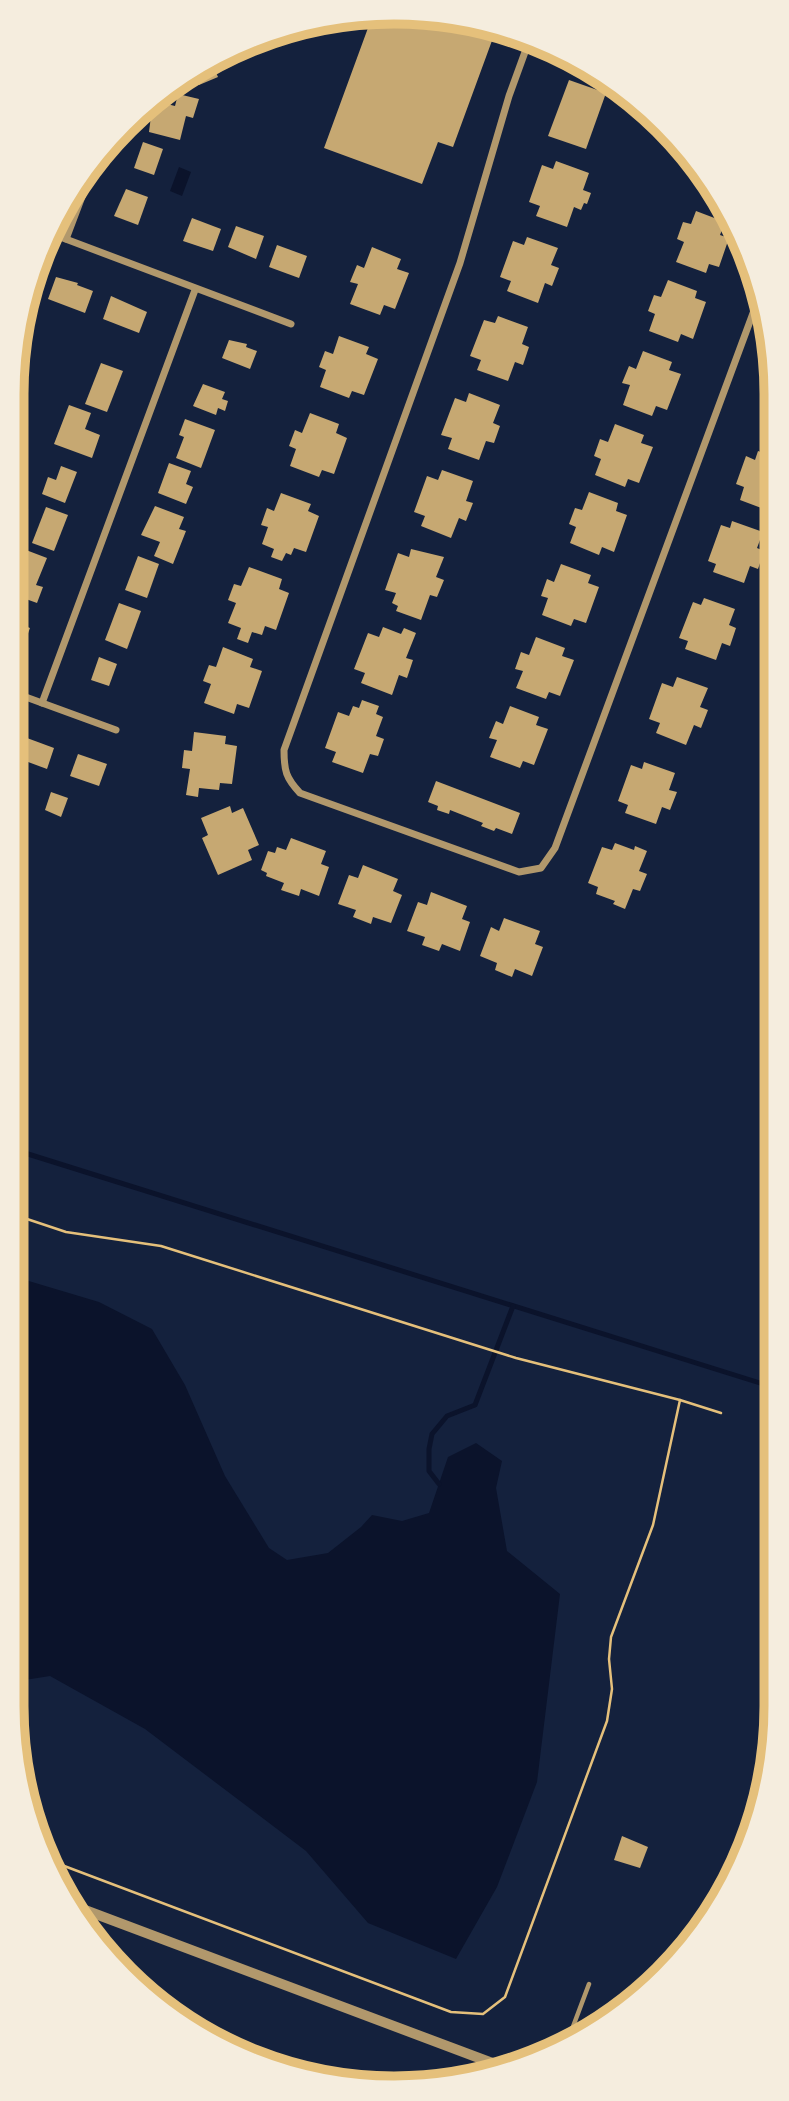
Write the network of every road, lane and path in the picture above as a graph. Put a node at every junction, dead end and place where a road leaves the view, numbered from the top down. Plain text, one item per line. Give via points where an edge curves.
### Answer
1 (526, 49) edge
2 (82, 197) edge
3 (60, 237) edge
4 (66, 239) junction
5 (195, 290) junction
6 (754, 310) edge
7 (291, 324) dead end
8 (24, 696) edge
9 (42, 703) junction
10 (116, 730) dead end
11 (24, 1218) edge
12 (680, 1400) junction
13 (721, 1413) dead end
14 (61, 1865) edge
15 (86, 1910) edge
16 (589, 1984) dead end
17 (571, 2031) edge
18 (493, 2063) edge

1 - 6 street via 460,263 285,750 288,780 300,793 519,872 541,867 555,848
2 - 4 street
3 - 4 street
4 - 5 street
5 - 7 street
5 - 9 street
8 - 9 street
9 - 10 street
11 - 12 path via 66,1232 161,1246 516,1358
12 - 13 path
12 - 14 path via 653,1525 611,1637 607,1721 505,1997 483,2014 451,2012
15 - 18 street
16 - 17 lane

